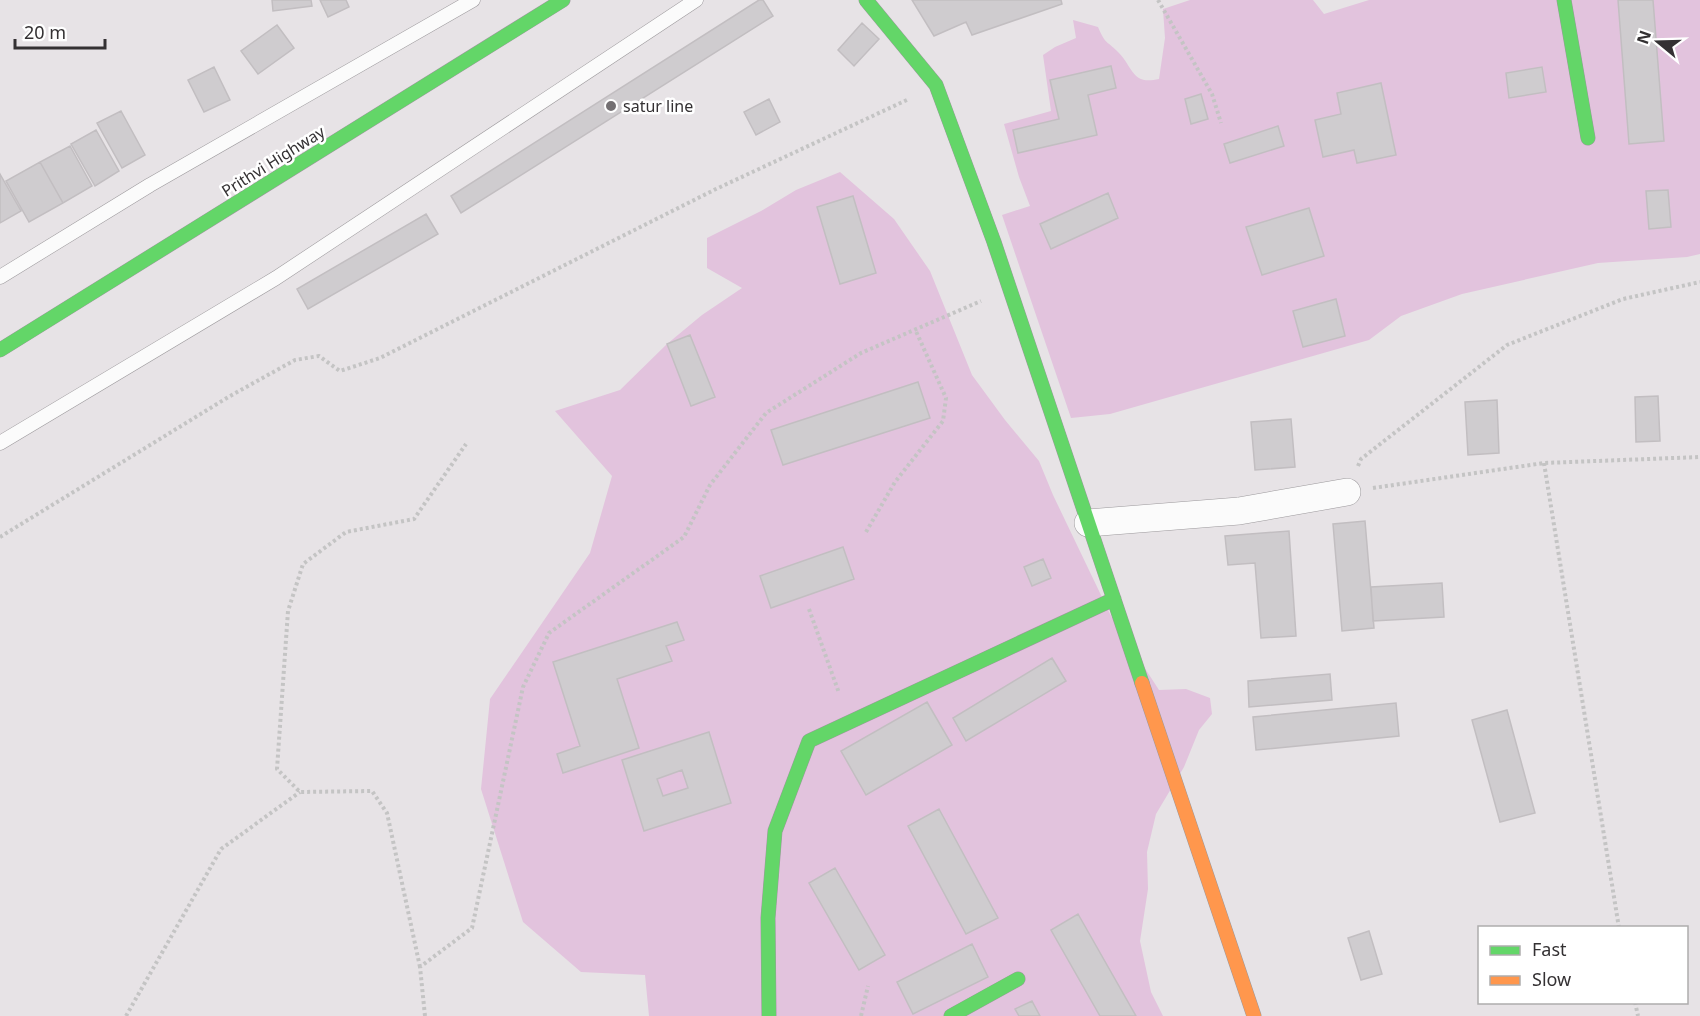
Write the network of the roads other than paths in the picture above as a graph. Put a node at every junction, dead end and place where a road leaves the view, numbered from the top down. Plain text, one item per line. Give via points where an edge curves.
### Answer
1 (473, 0) edge
2 (563, 0) edge
3 (696, 0) edge
4 (866, 0) edge
5 (1564, 0) edge
6 (1588, 138) dead end
7 (0, 277) edge
8 (0, 350) edge
9 (0, 443) edge
10 (1347, 492) road end
11 (1088, 524) junction
12 (1114, 599) junction
13 (1018, 979) dead end
14 (769, 1016) edge
15 (951, 1016) edge
16 (1254, 1016) edge

1 - 7 lane via 150,185
2 - 8 main road, Prithvi Highway
3 - 9 lane via 276,278
4 - 11 main road via 936,85
5 - 6 main road
10 - 11 street via 1239,511
11 - 12 main road
12 - 14 main road via 809,741 776,831 768,918
12 - 16 main road
13 - 15 main road

